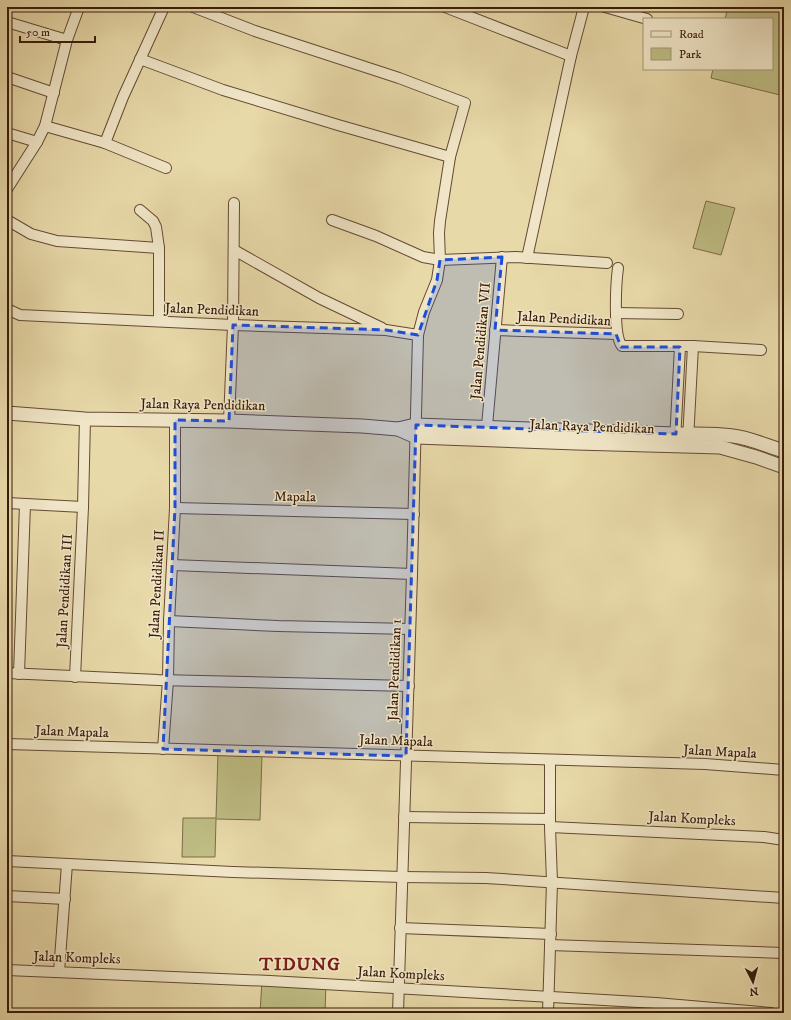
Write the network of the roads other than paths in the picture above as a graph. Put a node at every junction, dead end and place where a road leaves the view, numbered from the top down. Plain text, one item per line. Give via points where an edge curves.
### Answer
1 (79, 7) edge
2 (164, 7) edge
3 (193, 7) edge
4 (445, 7) edge
5 (584, 7) edge
6 (605, 7) edge
7 (644, 18) edge
8 (7, 22) edge
9 (67, 40) junction
10 (571, 56) junction
11 (140, 58) junction
12 (7, 77) edge
13 (54, 93) junction
14 (45, 126) junction
15 (7, 133) edge
16 (37, 142) junction
17 (105, 144) junction
18 (450, 157) junction
19 (166, 168) dead end
20 (7, 189) edge
21 (234, 203) dead end
22 (140, 210) dead end
23 (7, 220) edge
24 (332, 220) dead end
25 (159, 248) junction
26 (234, 250) junction
27 (502, 257) junction
28 (527, 258) junction
29 (440, 260) junction
30 (607, 263) dead end
31 (618, 268) dead end
32 (7, 309) edge
33 (616, 314) junction
34 (678, 314) dead end
35 (159, 321) junction
36 (233, 325) junction
37 (386, 330) junction
38 (495, 330) junction
39 (616, 334) junction
40 (418, 335) junction
41 (693, 346) junction
42 (680, 347) junction
43 (761, 350) dead end
44 (7, 413) edge
45 (85, 419) junction
46 (175, 420) junction
47 (229, 422) junction
48 (487, 426) junction
49 (416, 431) junction
50 (682, 440) junction
51 (784, 451) edge
52 (784, 467) edge
53 (7, 503) edge
54 (24, 504) junction
55 (83, 507) junction
56 (175, 508) junction
57 (414, 514) junction
58 (172, 565) junction
59 (412, 574) junction
60 (169, 621) junction
61 (410, 629) junction
62 (7, 673) edge
63 (19, 674) junction
64 (75, 677) junction
65 (168, 680) junction
66 (409, 686) junction
67 (7, 744) edge
68 (163, 749) junction
69 (406, 756) junction
70 (550, 760) junction
71 (784, 770) edge
72 (404, 817) junction
73 (550, 823) junction
74 (784, 840) edge
75 (7, 861) edge
76 (67, 864) junction
77 (402, 877) junction
78 (552, 882) junction
79 (7, 896) edge
80 (784, 898) edge
81 (65, 899) junction
82 (400, 928) junction
83 (551, 934) junction
84 (550, 945) junction
85 (784, 953) edge
86 (7, 970) edge
87 (59, 972) junction
88 (398, 988) junction
89 (549, 997) junction
90 (398, 1013) edge
91 (548, 1013) edge
92 (771, 1013) edge

1 - 9 street
2 - 11 street
3 - 18 street via 254,31 399,78 465,103
4 - 10 street
5 - 10 street
6 - 7 street
8 - 9 street
9 - 13 street
10 - 28 street
11 - 17 street
11 - 18 street via 224,90
12 - 13 street
13 - 14 street
14 - 16 street
14 - 17 street
15 - 16 street
16 - 20 street
17 - 19 street
18 - 29 street via 438,234
21 - 26 street
22 - 25 street via 155,224
23 - 25 street via 31,234 57,241
24 - 29 street via 422,257
25 - 35 street
26 - 36 street
26 - 37 street via 319,298
27 - 28 street
27 - 29 street
27 - 38 street, Jalan Pendidikan VII
28 - 30 street
29 - 40 street via 437,280
31 - 33 street
32 - 35 street, Jalan Pendidikan via 20,315
33 - 34 street
33 - 39 street
35 - 36 street, Jalan Pendidikan
36 - 37 street, Jalan Pendidikan
36 - 47 street
37 - 40 street, Jalan Pendidikan
38 - 39 street, Jalan Pendidikan
38 - 48 street, Jalan Pendidikan VII
39 - 42 street, Jalan Pendidikan via 620,344 625,347
40 - 49 street
41 - 42 street, Jalan Pendidikan
41 - 43 street, Jalan Pendidikan
41 - 50 street
42 - 50 street
44 - 45 street, Jalan Raya Pendidikan
45 - 46 street, Jalan Raya Pendidikan
45 - 55 street, Jalan Pendidikan III
46 - 47 street, Jalan Raya Pendidikan
46 - 56 street, Jalan Pendidikan II
47 - 49 street, Jalan Raya Pendidikan via 362,426
48 - 49 street, Jalan Raya Pendidikan
48 - 50 street, Jalan Raya Pendidikan
49 - 50 street, Jalan Raya Pendidikan via 576,443
49 - 57 street, Jalan Pendidikan 1
50 - 51 street, Jalan Raya Pendidikan via 717,434 734,436
50 - 52 street, Jalan Raya Pendidikan via 724,448
53 - 54 street
54 - 55 street
54 - 63 street
55 - 64 street, Jalan Pendidikan III
56 - 57 street, Mapala
56 - 58 street, Jalan Pendidikan II
57 - 59 street, Jalan Pendidikan 1
58 - 59 street
58 - 60 street, Jalan Pendidikan II
59 - 61 street, Jalan Pendidikan 1
60 - 61 street
60 - 65 street, Jalan Pendidikan II
61 - 66 street, Jalan Pendidikan 1
62 - 63 street
63 - 64 street
64 - 65 street
65 - 66 street
65 - 68 street, Jalan Pendidikan II
66 - 69 street, Jalan Pendidikan 1
67 - 68 street, Jalan Mapala
68 - 69 street, Jalan Mapala
69 - 70 street, Jalan Mapala
69 - 72 street, Jalan Pendidikan 1
70 - 71 street, Jalan Mapala via 704,764
70 - 73 street
72 - 73 street, Jalan Kompleks
72 - 77 street, Jalan Pendidikan 1
73 - 74 street, Jalan Kompleks
73 - 78 street
75 - 76 street
76 - 77 street
76 - 81 street
77 - 78 street
77 - 82 street, Jalan Pendidikan 1
78 - 80 street
78 - 83 street
79 - 81 street
81 - 87 street
82 - 83 street
82 - 88 street, Jalan Pendidikan 1
83 - 84 street
84 - 85 street
84 - 89 street
86 - 87 street, Jalan Kompleks
87 - 88 street, Jalan Kompleks
88 - 89 street, Jalan Kompleks
88 - 90 street, Jalan Pendidikan 1
89 - 91 street
89 - 92 street, Jalan Kompleks

